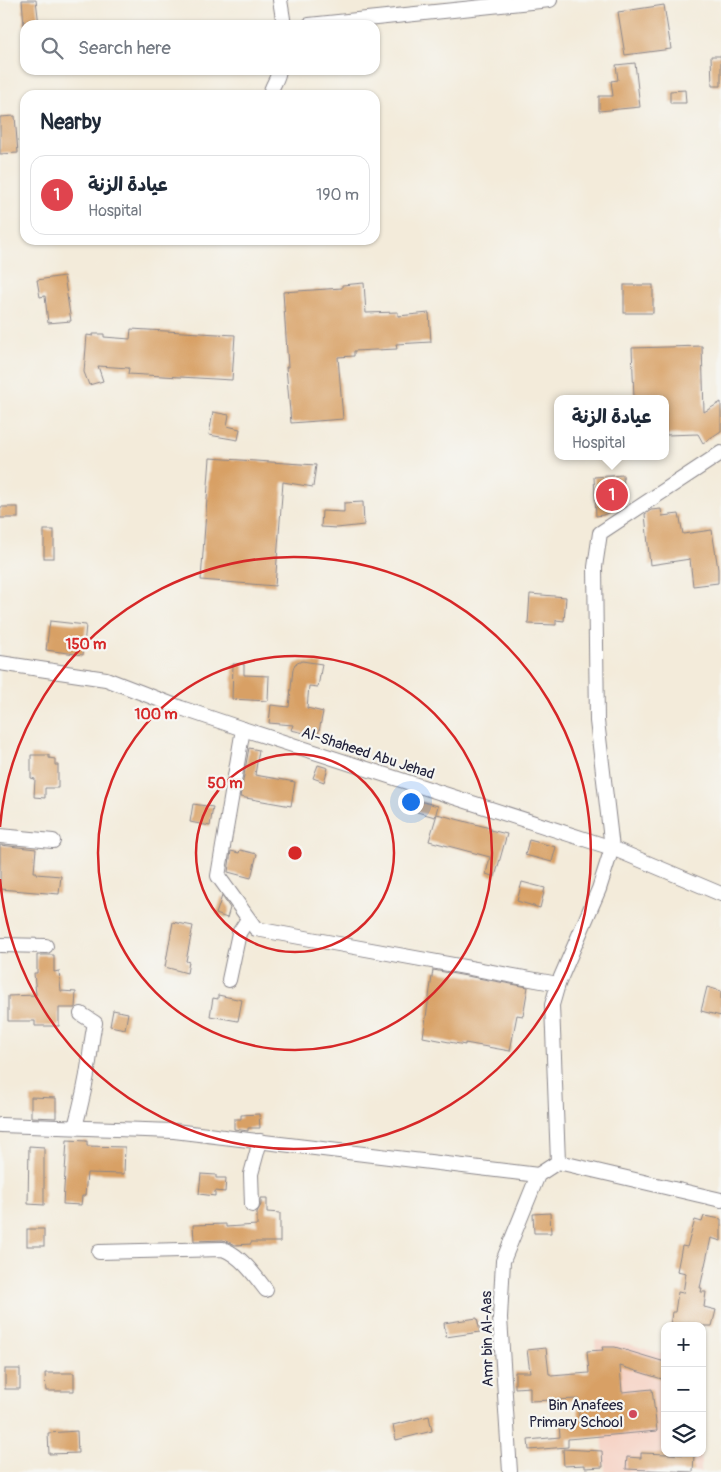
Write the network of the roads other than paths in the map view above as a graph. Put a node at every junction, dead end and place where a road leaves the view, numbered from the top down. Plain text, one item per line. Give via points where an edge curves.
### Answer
1 (280, 0) edge
2 (550, 0) edge
3 (283, 20) edge
4 (357, 20) edge
5 (278, 75) edge
6 (270, 90) edge
7 (721, 453) edge
8 (0, 663) edge
9 (243, 729) junction
10 (0, 836) edge
11 (53, 841) dead end
12 (612, 848) junction
13 (721, 894) edge
14 (248, 919) junction
15 (0, 945) edge
16 (46, 946) dead end
17 (229, 980) dead end
18 (558, 984) junction
19 (81, 1014) dead end
20 (0, 1125) edge
21 (75, 1127) junction
22 (260, 1141) junction
23 (558, 1162) junction
24 (538, 1175) junction
25 (721, 1200) edge
26 (252, 1205) dead end
27 (99, 1252) dead end
28 (266, 1290) dead end
29 (510, 1472) edge

1 - 3 street
2 - 4 street
5 - 6 street
7 - 12 street via 600,533 595,567 597,722
8 - 9 street, Al-Shaheed Abu Jehad via 106,679
9 - 12 street, Al-Shaheed Abu Jehad
9 - 14 street via 218,876
10 - 11 street
12 - 13 street, Al-Shaheed Abu Jehad
12 - 18 street via 599,888
14 - 17 street via 239,933
14 - 18 street via 256,929
15 - 16 street
18 - 23 street via 552,1005
19 - 21 street via 95,1023 84,1094
20 - 21 street
21 - 22 street via 174,1131
22 - 24 street
22 - 26 street via 251,1174
23 - 24 street
23 - 25 street
24 - 29 street, Amr bin Al-Aas via 503,1261 500,1318
27 - 28 street via 223,1249 233,1253

